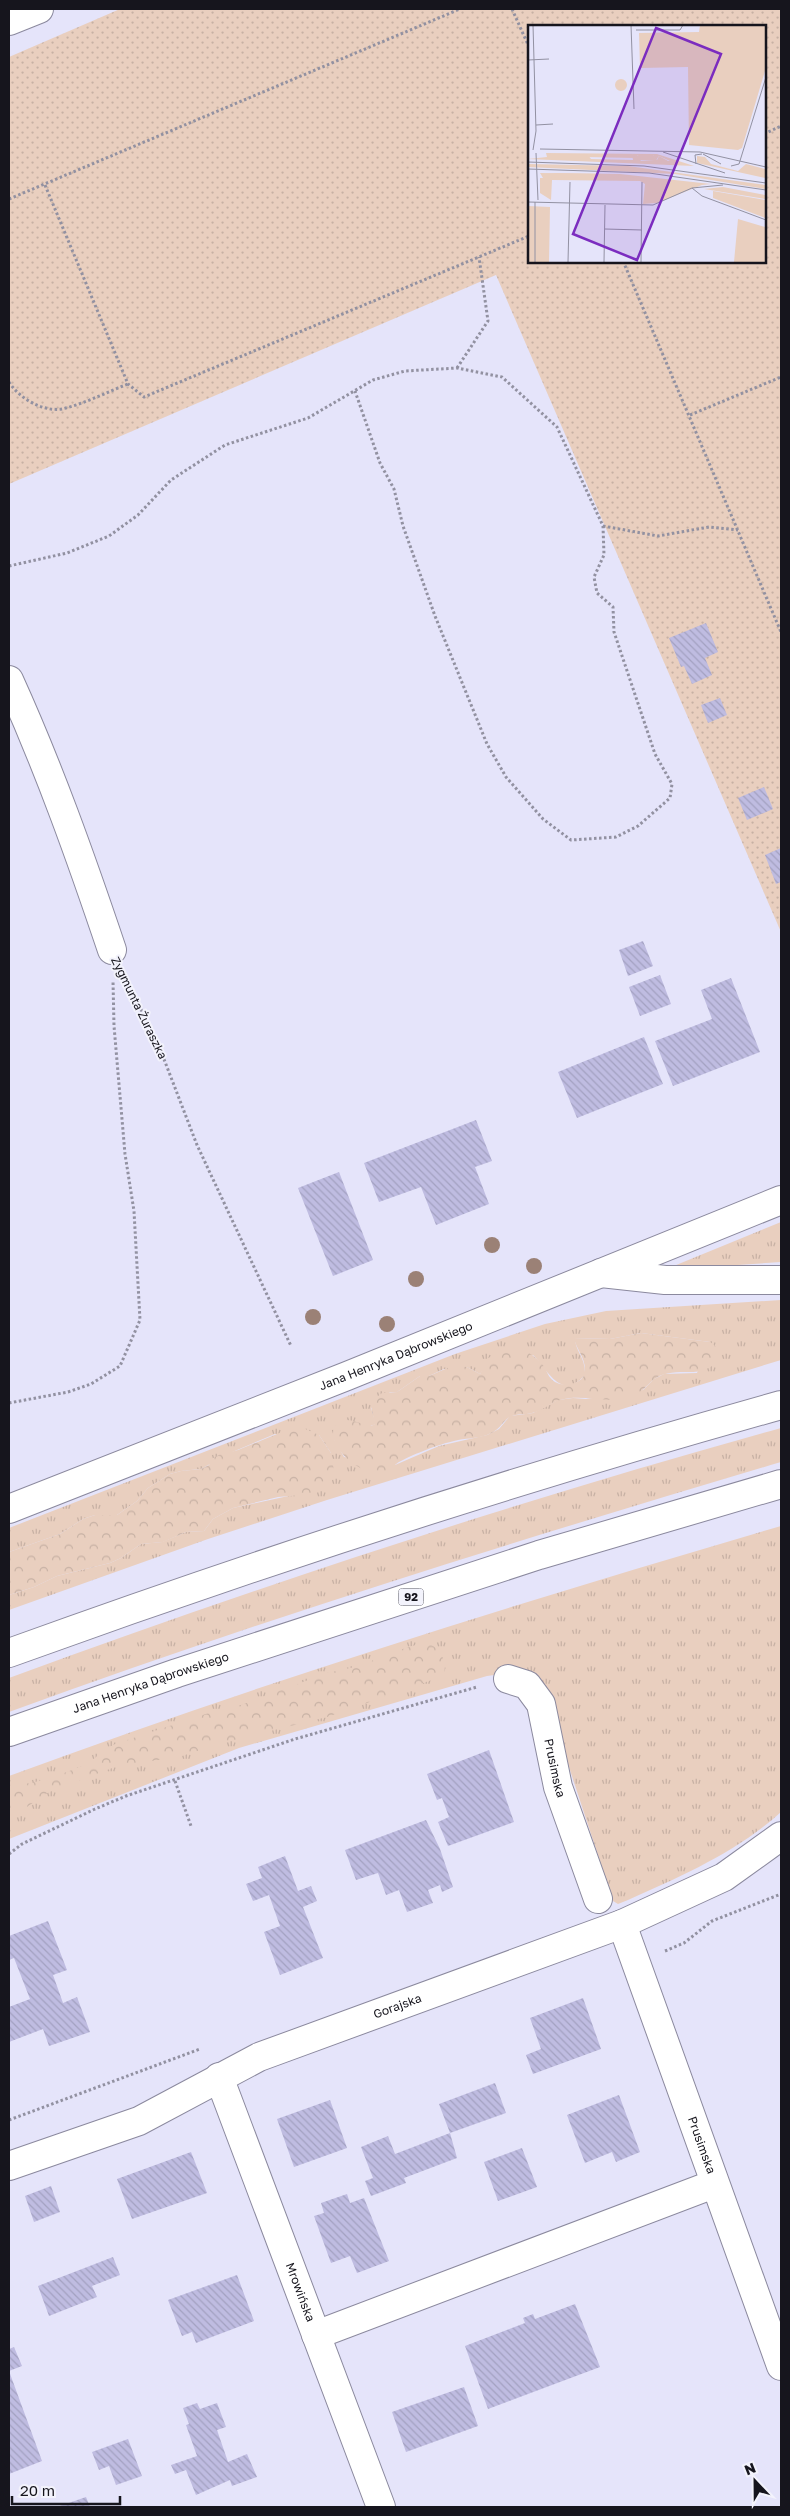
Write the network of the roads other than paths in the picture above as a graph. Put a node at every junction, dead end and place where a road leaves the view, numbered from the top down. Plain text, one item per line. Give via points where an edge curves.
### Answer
1 (9, 680) edge
2 (112, 950) road end
3 (781, 1200) edge
4 (601, 1273) junction
5 (781, 1280) edge
6 (781, 1405) edge
7 (781, 1484) edge
8 (9, 1509) edge
9 (9, 1653) edge
10 (508, 1680) road end
11 (9, 1732) edge
12 (781, 1836) edge
13 (598, 1898) dead end
14 (622, 1924) junction
15 (219, 2077) junction
16 (9, 2166) edge
17 (714, 2184) junction
18 (316, 2335) junction
19 (781, 2366) edge
20 (380, 2507) edge

1 - 2 street, Zygmunta Żuraszka via 41,751
3 - 4 street, Jana Henryka Dąbrowskiego
4 - 5 street via 665,1280
4 - 8 street, Jana Henryka Dąbrowskiego
6 - 9 street via 441,1506 220,1578
7 - 11 street, Jana Henryka Dąbrowskiego / 92 via 511,1564 177,1673
10 - 13 street, Prusimska via 527,1685 541,1704 558,1786
12 - 14 street, Gorajska via 724,1877
14 - 15 street, Gorajska via 259,2057
14 - 17 street, Prusimska
15 - 16 street, Gorajska via 139,2121
15 - 18 street, Mrowińska
17 - 18 street
17 - 19 street, Prusimska
18 - 20 street, Mrowińska

